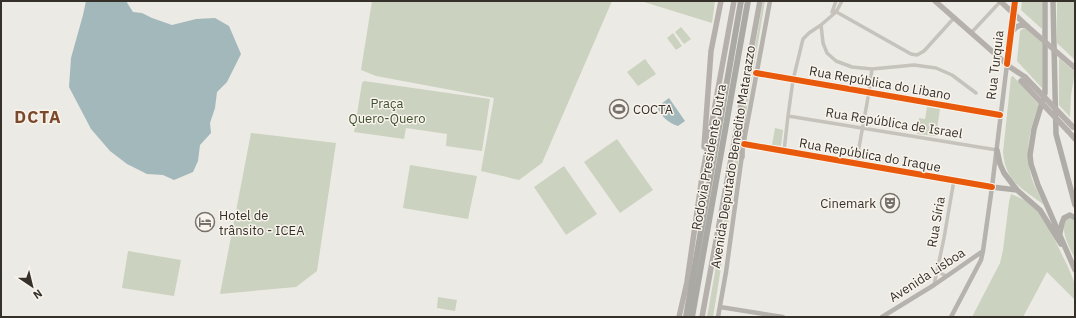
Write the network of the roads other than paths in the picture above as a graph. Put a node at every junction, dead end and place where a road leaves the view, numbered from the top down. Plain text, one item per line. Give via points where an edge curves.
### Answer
1 (721, 1) edge
2 (734, 1) edge
3 (741, 1) edge
4 (748, 1) edge
5 (760, 1) edge
6 (770, 1) edge
7 (836, 1) edge
8 (842, 1) edge
9 (935, 1) edge
10 (1000, 1) edge
11 (1015, 1) edge
12 (1045, 1) edge
13 (1053, 1) edge
14 (834, 11) junction
15 (1013, 13) junction
16 (954, 18) junction
17 (821, 25) junction
18 (1027, 26) junction
19 (971, 33) junction
20 (1010, 34) junction
21 (1008, 65) junction
22 (1075, 68) edge
23 (872, 69) junction
24 (756, 73) junction
25 (1023, 79) junction
26 (793, 80) junction
27 (869, 92) junction
28 (743, 93) junction
29 (976, 94) dead end
30 (1000, 115) junction
31 (788, 116) junction
32 (1074, 128) edge
33 (863, 129) junction
34 (1075, 139) edge
35 (744, 144) junction
36 (997, 150) junction
37 (784, 151) junction
38 (742, 157) junction
39 (856, 164) junction
40 (1064, 165) junction
41 (702, 177) junction
42 (954, 180) junction
43 (992, 187) junction
44 (1017, 190) junction
45 (1075, 192) edge
46 (1075, 205) edge
47 (1075, 218) edge
48 (1060, 234) junction
49 (983, 251) junction
50 (1072, 264) junction
51 (938, 266) junction
52 (1075, 270) edge
53 (947, 276) junction
54 (934, 285) junction
55 (720, 307) junction
56 (951, 316) edge
57 (680, 317) edge
58 (686, 317) edge
59 (692, 317) edge
60 (702, 317) edge
61 (718, 317) edge
62 (783, 317) edge
63 (882, 317) edge

1 - 41 main road via 711,50
2 - 41 main road
3 - 58 highway, Rodovia Presidente Dutra
4 - 59 highway, Rodovia Presidente Dutra
5 - 28 main road
6 - 24 main road, Avenida Deputado Benedito Matarazzo
7 - 14 street
8 - 14 street
9 - 16 main road
10 - 15 main road
10 - 19 street
11 - 15 street, Rua Turquia
12 - 48 highway via 1046,93 1034,129 1030,155 1038,185
13 - 40 highway via 1056,134
14 - 16 street via 911,54 918,55
14 - 17 street
15 - 18 main road
15 - 20 street, Rua Turquia
16 - 19 main road
17 - 23 street via 827,53 836,62
17 - 26 street via 803,39
18 - 20 main road via 1015,27
18 - 22 main road, bridge
19 - 21 main road
20 - 21 street, Rua Turquia
21 - 25 main road
21 - 30 main road, Rua Turquia
23 - 27 street
23 - 29 street via 914,65 936,68 952,74
24 - 26 street, Rua República do Libano
24 - 35 main road, Avenida Deputado Benedito Matarazzo
25 - 32 main road, bridge
25 - 34 main road, bridge
26 - 27 street, Rua República do Libano
26 - 31 street
27 - 30 street, Rua República do Libano
27 - 33 street
28 - 38 main road
28 - 60 main road
30 - 36 main road, Rua Turquia
31 - 33 street, Rua República de Israel
31 - 37 street
33 - 36 street, Rua República de Israel
33 - 39 street
35 - 37 street, Rua República do Iraque
35 - 38 main road, Avenida Deputado Benedito Matarazzo
36 - 43 main road, Rua Turquia
36 - 44 highway via 1004,173
37 - 39 street, Rua República do Iraque
38 - 55 main road, Avenida Deputado Benedito Matarazzo
39 - 42 street, Rua República do Iraque
40 - 45 highway
40 - 46 highway
41 - 57 main road
42 - 43 street, Rua República do Iraque
42 - 51 street, Rua Síria
43 - 44 highway
43 - 49 main road, Rua Turquia
44 - 50 highway via 1040,210
47 - 48 highway via 1070,215 1064,218
48 - 50 highway
49 - 53 main road, Avenida Lisboa
49 - 56 main road, Rua Turquia via 981,260
50 - 52 highway
51 - 53 street, Rua Síria via 942,274
51 - 54 street, Rua Síria
53 - 54 main road, Avenida Lisboa
54 - 63 main road, Avenida Lisboa
55 - 61 main road, Avenida Deputado Benedito Matarazzo
55 - 62 main road

